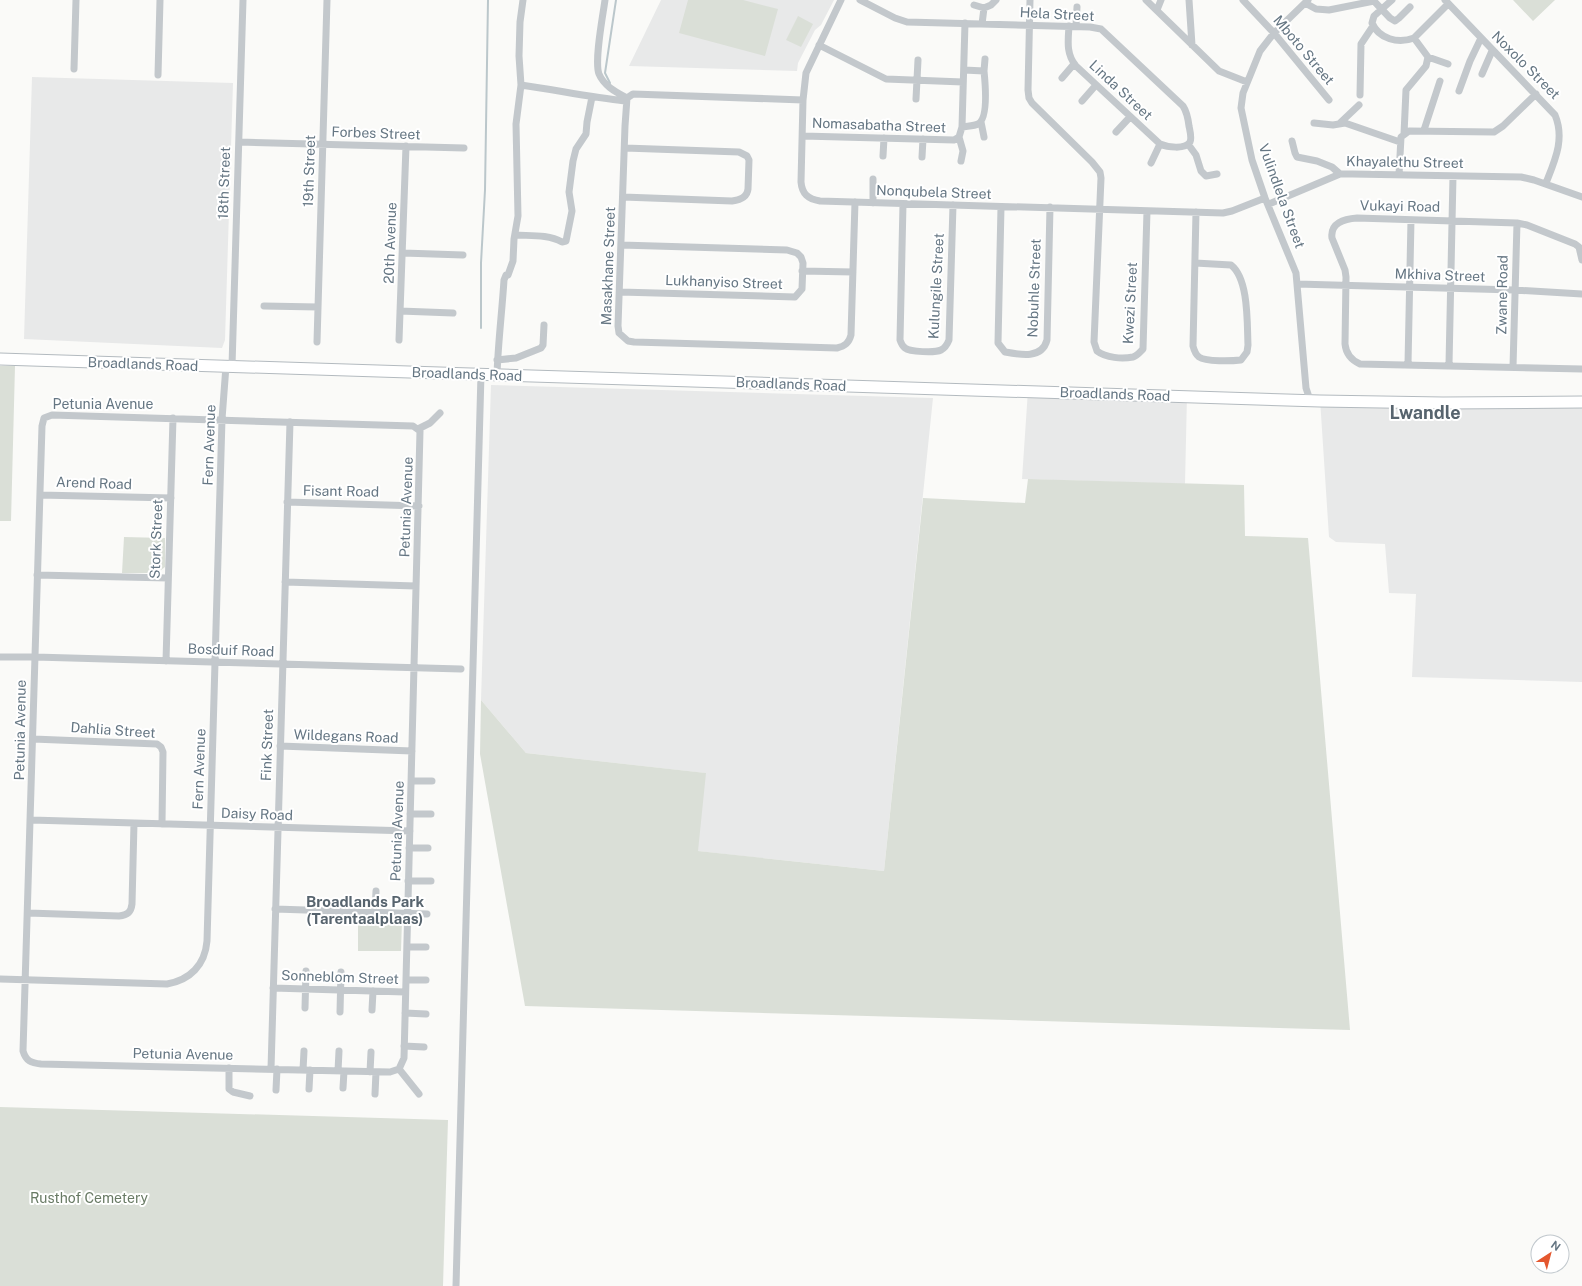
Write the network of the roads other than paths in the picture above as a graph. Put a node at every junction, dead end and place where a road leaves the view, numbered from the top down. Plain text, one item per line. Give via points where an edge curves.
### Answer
1 (76, 0) edge
2 (160, 0) edge
3 (243, 0) edge
4 (327, 0) edge
5 (523, 0) edge
6 (606, 0) edge
7 (841, 0) edge
8 (860, 0) edge
9 (996, 0) edge
10 (1030, 0) edge
11 (1146, 0) edge
12 (1161, 0) edge
13 (1189, 0) edge
14 (1243, 0) edge
15 (1373, 0) edge
16 (1392, 0) edge
17 (1307, 2) edge
18 (1446, 2) edge
19 (974, 6) dead end
20 (1077, 7) dead end
21 (1410, 7) dead end
22 (984, 8) junction
23 (1382, 9) junction
24 (1156, 10) junction
25 (966, 23) junction
26 (982, 24) junction
27 (1029, 25) junction
28 (1069, 26) junction
29 (1076, 26) junction
30 (1373, 26) junction
31 (1274, 33) junction
32 (1414, 38) junction
33 (1481, 38) junction
34 (819, 45) junction
35 (1192, 45) junction
36 (1492, 51) junction
37 (1428, 57) junction
38 (985, 59) dead end
39 (918, 60) dead end
40 (1074, 64) junction
41 (1448, 64) dead end
42 (74, 69) dead end
43 (964, 70) junction
44 (984, 71) junction
45 (1482, 74) dead end
46 (158, 75) dead end
47 (1062, 78) dead end
48 (917, 81) junction
49 (1440, 81) dead end
50 (964, 82) junction
51 (1247, 82) junction
52 (521, 85) junction
53 (1096, 85) junction
54 (1459, 91) dead end
55 (1536, 94) junction
56 (1360, 95) dead end
57 (592, 97) junction
58 (916, 99) dead end
59 (626, 100) junction
60 (803, 100) junction
61 (1082, 100) dead end
62 (1329, 100) dead end
63 (1359, 105) dead end
64 (1130, 117) junction
65 (981, 122) junction
66 (1314, 123) dead end
67 (1340, 123) junction
68 (962, 126) junction
69 (1424, 130) junction
70 (1116, 132) dead end
71 (1404, 134) junction
72 (803, 136) junction
73 (984, 137) dead end
74 (884, 138) junction
75 (957, 138) junction
76 (923, 139) junction
77 (1292, 141) dead end
78 (239, 142) junction
79 (1400, 142) junction
80 (323, 144) junction
81 (1160, 144) junction
82 (1187, 145) junction
83 (406, 146) junction
84 (464, 148) dead end
85 (625, 148) junction
86 (883, 156) dead end
87 (922, 157) dead end
88 (961, 161) dead end
89 (1151, 164) dead end
90 (1217, 174) dead end
91 (1340, 174) junction
92 (1399, 175) junction
93 (1453, 176) junction
94 (873, 178) dead end
95 (1546, 183) junction
96 (623, 197) junction
97 (1582, 197) edge
98 (1267, 201) junction
99 (855, 202) junction
100 (873, 203) junction
101 (903, 204) junction
102 (953, 205) junction
103 (1001, 207) junction
104 (1050, 207) junction
105 (1099, 208) junction
106 (1148, 211) junction
107 (1196, 212) junction
108 (1411, 220) junction
109 (1452, 221) junction
110 (1516, 223) junction
111 (515, 235) junction
112 (622, 245) junction
113 (403, 252) junction
114 (464, 255) dead end
115 (1582, 260) edge
116 (1195, 263) junction
117 (802, 271) junction
118 (853, 272) junction
119 (1297, 284) junction
120 (1346, 285) junction
121 (1409, 287) junction
122 (1450, 288) junction
123 (1514, 290) junction
124 (620, 292) junction
125 (1582, 294) edge
126 (264, 306) dead end
127 (318, 307) junction
128 (400, 311) junction
129 (453, 313) dead end
130 (544, 325) dead end
131 (399, 340) dead end
132 (317, 342) dead end
133 (0, 359) edge
134 (497, 360) junction
135 (1408, 364) junction
136 (1449, 365) junction
137 (229, 366) junction
138 (1513, 367) junction
139 (1582, 369) edge
140 (481, 374) junction
141 (497, 375) junction
142 (1310, 400) junction
143 (1582, 402) edge
144 (440, 413) dead end
145 (173, 418) junction
146 (222, 419) junction
147 (290, 422) junction
148 (418, 429) junction
149 (40, 495) junction
150 (171, 498) junction
151 (287, 502) junction
152 (418, 506) junction
153 (37, 575) junction
154 (168, 578) junction
155 (285, 582) junction
156 (416, 586) junction
157 (35, 657) junction
158 (0, 658) edge
159 (166, 661) junction
160 (215, 662) junction
161 (282, 664) junction
162 (414, 668) junction
163 (461, 669) dead end
164 (33, 739) junction
165 (280, 746) junction
166 (412, 751) junction
167 (411, 781) junction
168 (432, 781) dead end
169 (410, 814) junction
170 (431, 814) dead end
171 (31, 820) junction
172 (134, 823) junction
173 (162, 824) junction
174 (210, 825) junction
175 (277, 828) junction
176 (410, 831) junction
177 (409, 848) junction
178 (428, 848) dead end
179 (408, 881) junction
180 (431, 881) dead end
181 (376, 891) dead end
182 (275, 909) junction
183 (375, 912) junction
184 (408, 912) junction
185 (28, 913) junction
186 (428, 914) dead end
187 (407, 947) junction
188 (426, 947) dead end
189 (306, 971) dead end
190 (340, 972) dead end
191 (0, 979) edge
192 (25, 980) junction
193 (406, 980) junction
194 (426, 980) dead end
195 (273, 988) junction
196 (306, 989) junction
197 (340, 990) junction
198 (373, 991) junction
199 (405, 992) junction
200 (305, 1008) dead end
201 (372, 1010) dead end
202 (340, 1012) dead end
203 (405, 1013) junction
204 (426, 1014) dead end
205 (404, 1046) junction
206 (424, 1047) dead end
207 (304, 1051) dead end
208 (339, 1051) dead end
209 (371, 1052) dead end
210 (229, 1068) junction
211 (274, 1069) junction
212 (399, 1069) junction
213 (306, 1070) junction
214 (341, 1071) junction
215 (373, 1072) junction
216 (309, 1088) dead end
217 (343, 1088) dead end
218 (276, 1090) dead end
219 (375, 1094) dead end
220 (419, 1094) dead end
221 (250, 1096) dead end
222 (456, 1286) edge

1 - 42 street
2 - 46 street
3 - 78 street, 18th Street
4 - 80 street, 19th Street
5 - 52 street via 519,56
6 - 59 street via 598,72 605,83
7 - 34 street, Nonqubela Street
8 - 25 street, Hela Street via 907,22
9 - 22 street
10 - 27 street, Kwezi Street
11 - 24 street
12 - 24 street
13 - 35 street
14 - 31 street, Mboto Street
15 - 17 street via 1329,10 1316,9
15 - 23 street
16 - 23 street
17 - 31 street, Vulindlela Street
18 - 32 street
18 - 33 street, Noxolo Street
19 - 22 street
20 - 29 street
21 - 23 street via 1394,21
22 - 26 street
23 - 30 street via 1372,20
24 - 35 street
25 - 26 street, Hela Street
25 - 43 street
26 - 27 street, Hela Street
27 - 28 street, Hela Street
27 - 105 street, Kwezi Street via 1029,98 1097,167 1100,178
28 - 29 street, Hela Street
28 - 40 street, Linda Street via 1068,53
29 - 82 street, Hela Street via 1096,27 1105,31 1183,106 1191,138
30 - 32 street via 1392,40
30 - 56 street via 1361,44
31 - 51 street, Vulindlela Street via 1260,51
31 - 62 street, Mboto Street
32 - 37 street
33 - 36 street, Noxolo Street
33 - 54 street via 1472,54
34 - 48 street via 882,78
34 - 60 street, Nonqubela Street via 807,68
35 - 51 street via 1219,71
36 - 45 street
36 - 55 street, Noxolo Street
37 - 41 street
37 - 71 street via 1427,64 1406,90
38 - 44 street
39 - 48 street
40 - 47 street
40 - 53 street, Linda Street
43 - 44 street
43 - 50 street
44 - 65 street via 986,98
48 - 50 street
48 - 58 street
49 - 69 street
50 - 68 street
51 - 98 street, Vulindlela Street via 1241,108 1252,160
52 - 57 street
52 - 111 street via 516,124 518,216
53 - 61 street
53 - 64 street, Linda Street
55 - 69 street via 1494,132
55 - 95 street, Noxolo Street via 1552,110 1557,120 1560,138
57 - 59 street
57 - 111 street via 586,134 576,149 569,192 572,211 566,241
59 - 60 street via 633,94
59 - 85 street, Masakhane Street
60 - 72 street, Nonqubela Street
63 - 67 street
64 - 70 street
64 - 81 street, Linda Street
65 - 68 street
65 - 73 street
66 - 67 street
67 - 79 street
68 - 75 street
69 - 71 street via 1408,131
71 - 79 street
72 - 74 street, Nomasabatha Street
72 - 99 street, Nonqubela Street via 801,182 805,195 820,201
74 - 76 street, Nomasabatha Street
74 - 86 street
75 - 76 street, Nomasabatha Street
75 - 88 street via 963,151
76 - 87 street
77 - 91 street via 1297,157 1317,161 1332,167
78 - 80 street, Forbes Street
78 - 137 street, 18th Street
79 - 92 street
80 - 83 street, Forbes Street
80 - 127 street, 19th Street
81 - 82 street via 1172,147
81 - 89 street
82 - 90 street via 1196,155 1202,173 1206,176
83 - 84 street, Forbes Street
83 - 113 street, 20th Avenue
85 - 96 street, Masakhane Street
85 - 96 street via 739,152 749,160 748,192 742,198 732,201
91 - 92 street, Khayalethu Street
91 - 98 street, Khayalethu Street
92 - 93 street, Khayalethu Street
93 - 95 street, Khayalethu Street via 1521,177
93 - 109 street
94 - 100 street
95 - 97 street, Khayalethu Street
96 - 112 street, Masakhane Street
98 - 107 street, Nonqubela Street via 1223,213
98 - 119 street, Vulindlela Street via 1294,266
99 - 100 street, Nonqubela Street
99 - 118 street, Masakhane Street
100 - 101 street, Nonqubela Street
101 - 102 street, Nonqubela Street
101 - 102 street, Kulungile Street via 900,340 906,349 938,352 949,340
102 - 103 street, Nonqubela Street
103 - 104 street, Nonqubela Street
103 - 104 street, Nobuhle Street via 998,343 1005,352 1026,354 1040,352 1046,346 1047,340
104 - 105 street, Nonqubela Street
105 - 106 street, Nonqubela Street
105 - 106 street, Kwezi Street via 1094,342 1097,352 1107,357 1133,357 1143,348
106 - 107 street, Nonqubela Street
107 - 116 street
108 - 109 street, Vukayi Road
108 - 120 street, Vukayi Road via 1350,218 1335,225 1331,232 1332,238 1345,270
108 - 121 street
109 - 110 street, Vukayi Road
109 - 122 street
110 - 115 street, Vukayi Road via 1575,244 1579,247
110 - 123 street, Zwane Road
111 - 134 street via 513,261 504,280
112 - 117 street, Lukhanyiso Street via 787,250 801,257
112 - 124 street, Masakhane Street
113 - 114 street
113 - 128 street, 20th Avenue
116 - 116 street via 1193,346 1196,354 1206,360 1241,360 1247,352 1248,345 1244,293 1239,274 1234,267 1227,264
117 - 118 street
117 - 124 street, Lukhanyiso Street via 802,289 795,297 788,298
118 - 124 street, Masakhane Street via 851,335 845,346 837,348 628,342 619,333
119 - 120 street, Mkhiva Street
119 - 142 street, Vulindlela Street via 1306,388
120 - 121 street, Mkhiva Street
120 - 135 street, Vukayi Road via 1345,344 1348,355 1360,364
121 - 122 street, Mkhiva Street
121 - 135 street
122 - 123 street, Mkhiva Street
122 - 136 street
123 - 125 street, Mkhiva Street
123 - 138 street, Zwane Road
126 - 127 street
127 - 132 street, 19th Street
128 - 129 street
128 - 131 street, 20th Avenue
130 - 134 street via 543,345 540,350 516,358
133 - 137 main road, Broadlands Road
134 - 141 street
135 - 136 street, Vukayi Road
136 - 138 street, Vukayi Road
137 - 140 main road, Broadlands Road
137 - 146 street, Fern Avenue
138 - 139 street, Vukayi Road
140 - 141 main road, Broadlands Road
140 - 222 street
141 - 142 main road, Broadlands Road
142 - 143 main road, Broadlands Road via 1443,403
144 - 148 street via 430,423
145 - 146 street, Petunia Avenue
145 - 149 street, Petunia Avenue via 52,415 46,417 42,421
145 - 150 street, Stork Street
146 - 147 street, Petunia Avenue
146 - 160 street, Fern Avenue
147 - 148 street, Petunia Avenue via 413,426
147 - 151 street, Fink Street
148 - 152 street, Petunia Avenue
149 - 150 street, Arend Road
149 - 153 street, Petunia Avenue
150 - 154 street, Stork Street
151 - 152 street, Fisant Road
151 - 155 street, Fink Street
152 - 156 street, Petunia Avenue
153 - 154 street
153 - 157 street, Petunia Avenue
154 - 159 street, Stork Street
155 - 156 street
155 - 161 street, Fink Street
156 - 162 street, Petunia Avenue
157 - 158 street, Bosduif Road
157 - 159 street, Bosduif Road
157 - 164 street, Petunia Avenue
159 - 160 street, Bosduif Road
160 - 161 street, Bosduif Road
160 - 174 street, Fern Avenue
161 - 162 street, Bosduif Road
161 - 165 street, Fink Street
162 - 163 street, Bosduif Road
162 - 166 street, Petunia Avenue
164 - 171 street, Petunia Avenue
164 - 173 street, Dahlia Street via 157,744 163,752
165 - 166 street, Wildegans Road
165 - 175 street, Fink Street
166 - 167 street, Petunia Avenue
167 - 168 street
167 - 169 street, Petunia Avenue
169 - 170 street
169 - 176 street, Petunia Avenue
171 - 172 street, Daisy Road
171 - 185 street, Petunia Avenue
172 - 173 street, Daisy Road
172 - 185 street via 132,904 128,914 119,916
173 - 174 street, Daisy Road
174 - 175 street, Daisy Road
174 - 192 street, Fern Avenue via 206,949 200,964 189,976 164,984
175 - 176 street, Daisy Road
175 - 182 street, Fink Street
176 - 177 street, Petunia Avenue
177 - 178 street
177 - 179 street, Petunia Avenue
179 - 180 street
179 - 184 street, Petunia Avenue
181 - 183 street
182 - 183 street
182 - 195 street, Fink Street
183 - 184 street
184 - 186 street
184 - 187 street, Petunia Avenue
185 - 192 street, Petunia Avenue
187 - 188 street
187 - 193 street, Petunia Avenue
189 - 196 street
190 - 197 street
191 - 192 street, Fern Avenue
192 - 210 street, Petunia Avenue via 23,1051 29,1062
193 - 194 street
193 - 199 street, Petunia Avenue
195 - 196 street, Sonneblom Street
195 - 211 street, Fink Street
196 - 197 street, Sonneblom Street
196 - 200 street
197 - 198 street, Sonneblom Street
197 - 202 street
198 - 199 street, Sonneblom Street
198 - 201 street
199 - 203 street, Petunia Avenue
203 - 204 street
203 - 205 street, Petunia Avenue
205 - 206 street
205 - 212 street, Petunia Avenue via 404,1058
207 - 213 street
208 - 214 street
209 - 215 street
210 - 211 street, Petunia Avenue
210 - 221 street via 229,1089
211 - 213 street, Petunia Avenue
211 - 218 street, Fink Street
212 - 215 street, Petunia Avenue
212 - 220 street
213 - 214 street, Petunia Avenue
213 - 216 street
214 - 215 street, Petunia Avenue
214 - 217 street
215 - 219 street

